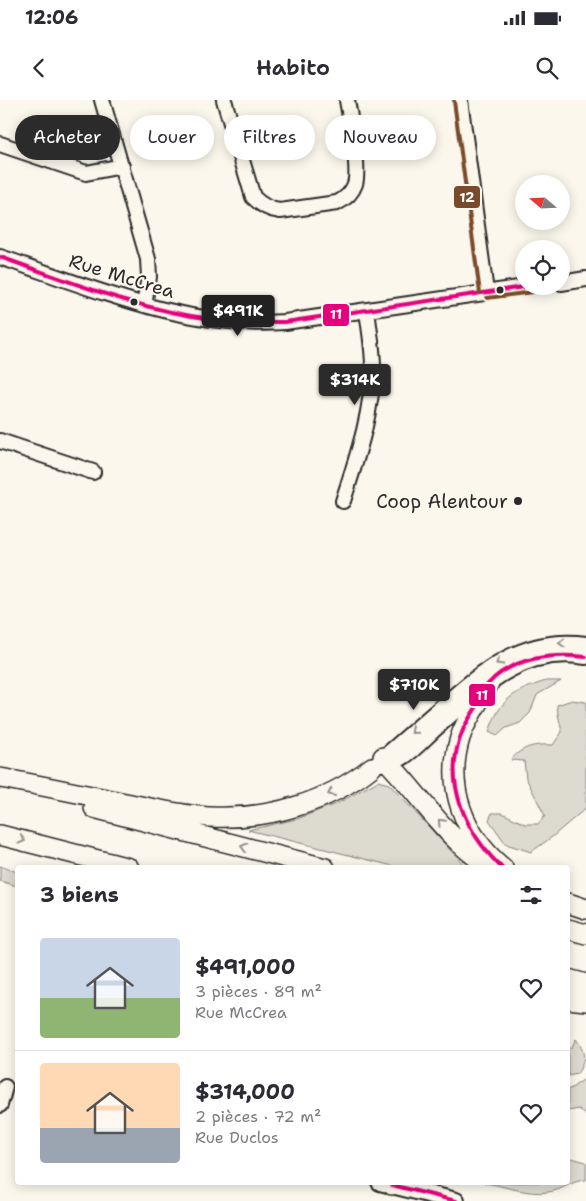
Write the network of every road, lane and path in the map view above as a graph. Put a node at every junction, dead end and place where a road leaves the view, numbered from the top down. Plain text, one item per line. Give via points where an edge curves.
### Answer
1 (102, 100) edge
2 (224, 100) edge
3 (347, 100) edge
4 (460, 100) edge
5 (0, 144) edge
6 (122, 166) junction
7 (0, 257) edge
8 (586, 279) edge
9 (570, 282) edge
10 (515, 288) edge
11 (486, 292) junction
12 (144, 305) junction
13 (367, 310) junction
14 (0, 441) edge
15 (93, 472) dead end
16 (343, 501) dead end
17 (586, 644) edge
18 (586, 657) edge
19 (488, 683) junction
20 (381, 762) junction
21 (0, 778) edge
22 (0, 784) edge
23 (0, 835) edge
24 (44, 846) junction
25 (94, 865) edge
26 (117, 865) edge
27 (313, 865) edge
28 (487, 865) edge
29 (501, 865) edge
30 (570, 904) edge
31 (586, 909) edge
32 (570, 930) edge
33 (586, 934) edge
34 (570, 980) edge
35 (586, 984) edge
36 (570, 999) edge
37 (586, 1001) edge
38 (7, 1087) edge
39 (0, 1105) edge
40 (395, 1185) edge
41 (449, 1200) edge

1 - 6 street
2 - 3 street via 253,197 264,206 280,211 337,203 354,188 357,173
4 - 11 street
5 - 6 street via 86,173
6 - 12 street via 148,259 149,277
7 - 12 street, Rue McCrea
8 - 9 street
10 - 11 street, Rue McCrea
11 - 13 street, Rue McCrea
12 - 13 street, Rue McCrea via 206,319 247,323 285,322
13 - 16 street via 373,365 371,397
14 - 15 street
17 -> 20 street via 566,642 538,646 502,660 467,684
18 - 19 street via 533,660 511,668
19 - 20 street via 402,758
19 - 29 highway via 460,738 456,786 460,807 472,833
20 -> 21 highway via 340,788 308,802 273,812 227,817 180,813
28 -> 20 highway via 475,857
27 -> 22 highway
23 -> 24 highway
24 - 25 highway
24 - 26 highway
30 - 31 highway
32 - 33 highway
34 - 35 highway
36 - 37 highway
38 - 39 street
40 - 41 main road

